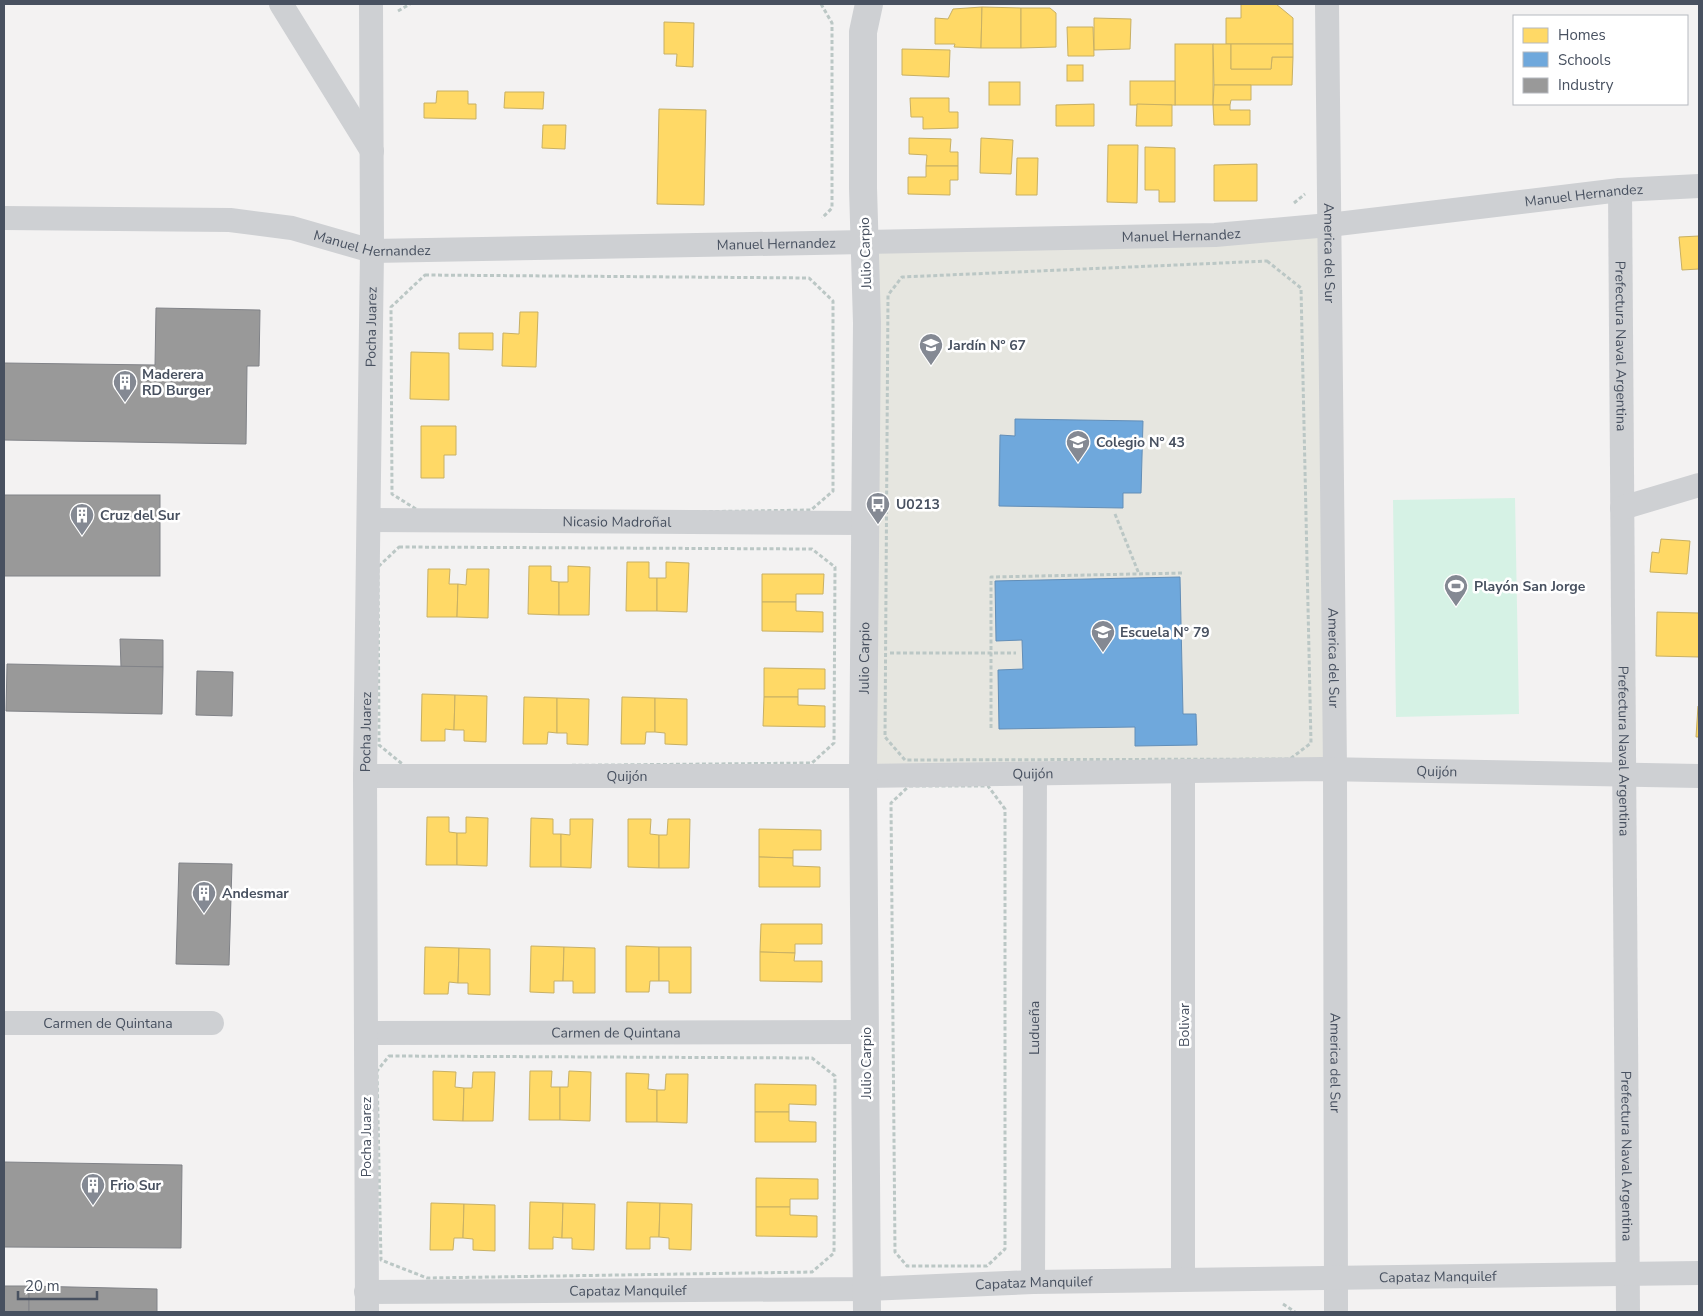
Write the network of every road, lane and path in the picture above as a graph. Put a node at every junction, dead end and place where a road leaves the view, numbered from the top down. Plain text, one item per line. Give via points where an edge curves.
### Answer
1 (281, 4) edge
2 (371, 4) edge
3 (410, 4) edge
4 (820, 4) edge
5 (869, 4) edge
6 (1327, 4) edge
7 (398, 18) dead end
8 (372, 151) junction
9 (1699, 186) edge
10 (1620, 190) junction
11 (1306, 192) dead end
12 (1292, 205) dead end
13 (4, 218) edge
14 (820, 219) dead end
15 (1328, 225) junction
16 (865, 242) junction
17 (372, 251) junction
18 (1699, 486) edge
19 (833, 491) joint
20 (1622, 508) junction
21 (1115, 514) dead end
22 (368, 520) junction
23 (865, 523) junction
24 (1183, 573) dead end
25 (1139, 574) junction
26 (1016, 653) dead end
27 (886, 654) junction
28 (991, 654) junction
29 (991, 728) dead end
30 (834, 744) joint
31 (1335, 769) junction
32 (1183, 771) junction
33 (1035, 774) junction
34 (365, 776) junction
35 (863, 776) junction
36 (1624, 776) junction
37 (1699, 776) edge
38 (4, 1023) edge
39 (212, 1023) dead end
40 (866, 1032) junction
41 (366, 1033) junction
42 (895, 1252) joint
43 (834, 1253) joint
44 (1699, 1273) edge
45 (1626, 1274) junction
46 (1336, 1277) junction
47 (1183, 1279) junction
48 (1033, 1282) junction
49 (867, 1300) edge
50 (367, 1302) edge
51 (1336, 1312) edge
52 (1628, 1312) edge

1 - 8 street
2 - 8 street, Pocha Juarez
3 - 7 path via 398,9
4 - 14 path via 832,23 832,208
5 - 16 street, Julio Carpio via 864,32
6 - 15 street, America del Sur
8 - 17 street, Pocha Juarez
9 - 10 street, Manuel Hernandez
10 - 15 street, Manuel Hernandez
10 - 20 street, Prefectura Naval Argentina
11 - 12 path
13 - 17 street, Manuel Hernandez via 230,220 292,228
15 - 16 street, Manuel Hernandez via 1215,235
15 - 31 street, America del Sur
16 - 17 street, Manuel Hernandez
16 - 23 street, Julio Carpio
17 - 22 street, Pocha Juarez
18 - 20 street
19 - 19 path via 833,301 809,278 425,275 391,307 392,494 427,516 812,510
20 - 36 street, Prefectura Naval Argentina
21 - 25 path
22 - 23 street, Nicasio Madroñal
22 - 34 street, Pocha Juarez
23 - 35 street, Julio Carpio
24 - 25 path
25 - 28 path via 991,577
26 - 28 path
27 - 27 path via 888,295 902,277 1267,261 1302,288 1311,743 1290,758 905,760 885,738
27 - 28 path
28 - 29 path
30 - 30 path via 835,567 812,548 399,547 378,567 379,745 406,767 812,763
31 - 32 street, Quijón
31 - 36 street, Quijón
31 - 46 street, America del Sur
32 - 33 street, Quijón
32 - 47 street, Bolivar
33 - 35 street, Quijón
33 - 48 street, Ludueña
34 - 35 street, Quijón
34 - 41 street, Pocha Juarez
35 - 40 street, Julio Carpio
36 - 37 street, Quijón
36 - 45 street, Prefectura Naval Argentina
38 - 39 street, Carmen de Quintana
40 - 41 street, Carmen de Quintana
40 - 49 street, Julio Carpio
41 - 50 street, Pocha Juarez
42 - 42 path via 890,803 909,786 988,786 1005,809 1005,1250 987,1266 907,1266
43 - 43 path via 835,1076 812,1058 389,1056 377,1071 381,1260 428,1278 812,1272
44 - 45 street, Capataz Manquilef
45 - 46 street, Capataz Manquilef
45 - 52 street, Prefectura Naval Argentina
46 - 47 street, Capataz Manquilef
46 - 51 street, America del Sur
47 - 48 street, Capataz Manquilef
48 - 49 street, Capataz Manquilef
49 - 50 street, Capataz Manquilef

